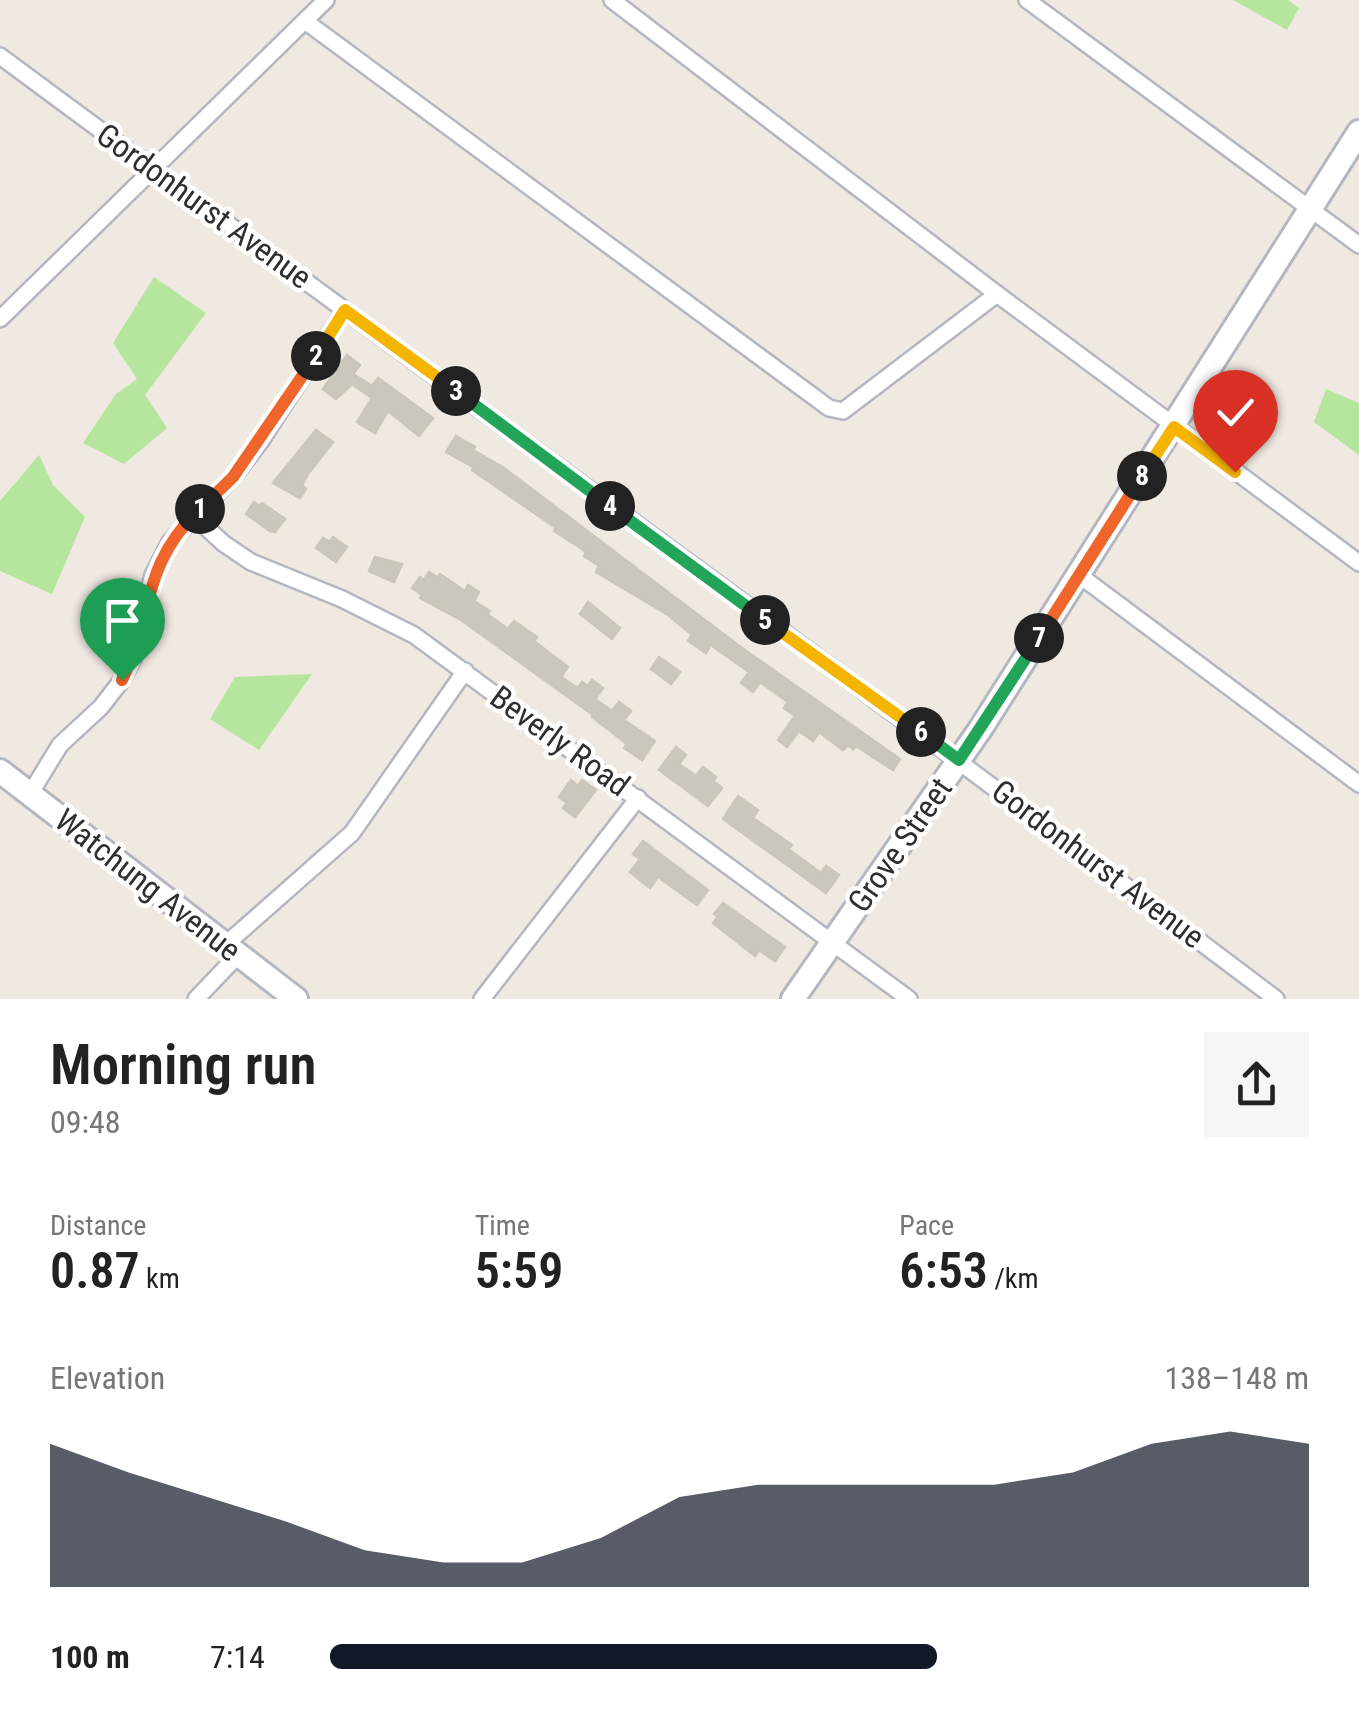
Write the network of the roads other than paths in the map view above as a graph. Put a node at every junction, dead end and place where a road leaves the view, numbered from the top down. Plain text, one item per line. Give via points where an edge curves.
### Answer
1 (326, 0) edge
2 (612, 0) edge
3 (1027, 0) edge
4 (305, 21) junction
5 (0, 56) edge
6 (1359, 132) edge
7 (153, 169) junction
8 (1311, 210) junction
9 (1359, 245) edge
10 (997, 294) junction
11 (345, 310) junction
12 (0, 319) edge
13 (1174, 427) junction
14 (193, 516) junction
15 (1359, 563) edge
16 (1079, 575) junction
17 (465, 671) junction
18 (959, 760) junction
19 (0, 771) edge
20 (1359, 784) edge
21 (30, 794) junction
22 (638, 798) junction
23 (831, 943) junction
24 (231, 950) junction
25 (196, 999) edge
26 (296, 999) edge
27 (482, 999) edge
28 (792, 999) edge
29 (909, 999) edge
30 (1276, 999) edge

1 - 4 street
2 - 10 street
3 - 8 street
4 - 7 street
4 - 10 street via 828,408 843,411
5 - 7 street, Gordonhurst Avenue
6 - 8 main road, Grove Street
7 - 11 street, Gordonhurst Avenue
7 - 12 street
8 - 9 street
8 - 13 main road, Grove Street
10 - 13 street
11 - 14 street via 260,442
11 - 18 street, Gordonhurst Avenue
13 - 15 street
13 - 16 main road, Grove Street
14 - 17 street, Beverly Road via 251,562 414,634
14 - 21 street via 153,576 122,680 60,745
16 - 18 main road, Grove Street
16 - 20 street
17 - 22 street, Beverly Road
17 - 24 street via 352,832
18 - 23 main road, Grove Street
18 - 30 street, Gordonhurst Avenue
19 - 21 main road, Watchung Avenue
21 - 24 main road, Watchung Avenue
22 - 23 street, Beverly Road
22 - 27 street
23 - 28 main road, Grove Street
23 - 29 street, Beverly Road
24 - 25 street
24 - 26 main road, Watchung Avenue

